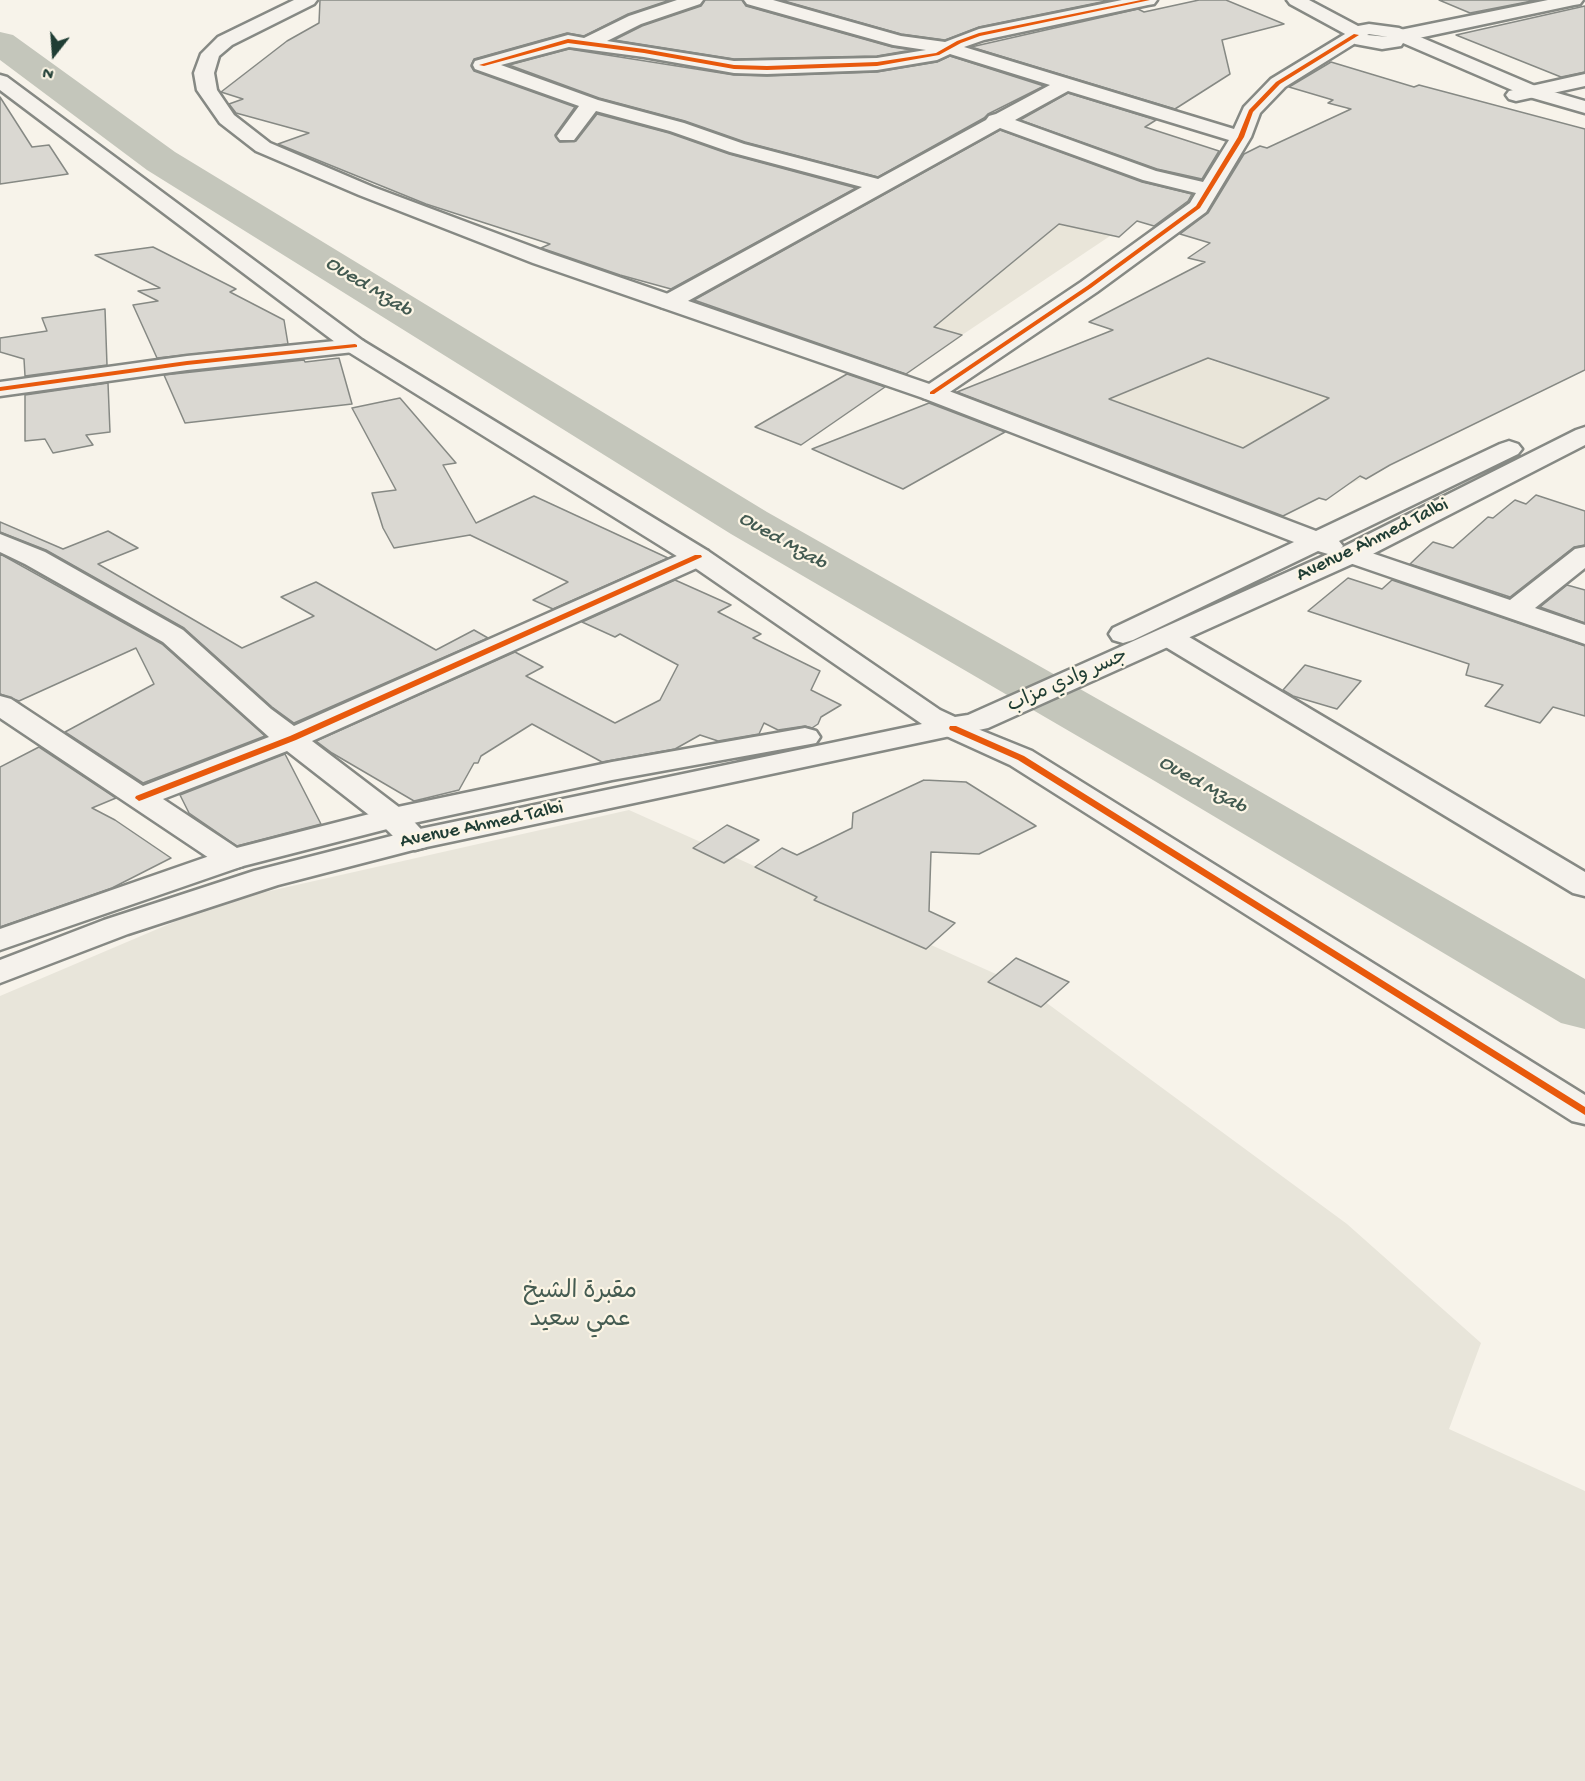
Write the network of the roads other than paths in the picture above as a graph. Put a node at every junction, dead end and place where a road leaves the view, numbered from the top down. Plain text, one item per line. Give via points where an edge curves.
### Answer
1 (694, 0) edge
2 (753, 0) edge
3 (1296, 0) edge
4 (1319, 0) edge
5 (1574, 0) edge
6 (1133, 1) edge
7 (315, 2) edge
8 (1357, 34) junction
9 (1388, 38) junction
10 (587, 43) junction
11 (949, 48) junction
12 (1321, 59) junction
13 (1585, 80) edge
14 (0, 81) edge
15 (1066, 84) junction
16 (1524, 93) junction
17 (591, 104) junction
18 (1585, 107) edge
19 (1585, 117) edge
20 (996, 120) junction
21 (567, 136) dead end
22 (1241, 137) junction
23 (882, 186) junction
24 (1210, 190) junction
25 (669, 302) junction
26 (355, 345) junction
27 (0, 389) edge
28 (932, 393) junction
29 (1584, 431) edge
30 (1316, 541) junction
31 (0, 542) edge
32 (1351, 554) junction
33 (1585, 555) edge
34 (699, 557) junction
35 (1515, 610) junction
36 (1154, 635) junction
37 (1585, 635) edge
38 (0, 705) edge
39 (954, 719) junction
40 (293, 738) junction
41 (139, 798) junction
42 (404, 829) junction
43 (232, 859) junction
44 (1585, 886) edge
45 (0, 940) edge
46 (0, 972) edge
47 (1585, 1112) edge

1 - 10 street via 635,20
2 - 11 street via 900,41
3 - 8 street
4 - 9 street
5 - 9 street
6 - 11 street via 978,34
7 - 25 street via 207,66 204,81 227,119 263,147 366,191
8 - 9 street via 1362,40
8 - 12 street
9 - 12 street
9 - 16 street
10 - 11 street via 759,68 877,64 937,54
10 - 17 street via 564,41 482,65
11 - 15 street
12 - 22 street via 1278,83 1251,111
13 - 16 street
14 - 26 street
15 - 20 street
15 - 22 street
16 - 18 street
16 - 19 street
17 - 21 street
17 - 23 street
20 - 23 street
20 - 24 street via 1150,176
22 - 24 street
23 - 25 street
24 - 28 street via 1198,207 1171,227
25 - 28 street
26 - 27 street
26 - 34 street
28 - 30 street
29 - 30 street
29 - 32 street, Avenue Ahmed Talbi
30 - 32 street
30 - 36 street
31 - 40 street via 173,636 260,715
32 - 35 street
32 - 36 street, Avenue Ahmed Talbi
33 - 35 street
34 - 39 street
34 - 40 street
35 - 37 street
36 - 39 street, جسر وادي مزاب
36 - 44 street
38 - 41 street
39 - 42 street, Avenue Ahmed Talbi
39 - 47 street
40 - 41 street
40 - 42 street
41 - 43 street
42 - 43 street
42 - 46 street, Avenue Ahmed Talbi via 116,927
43 - 45 street

